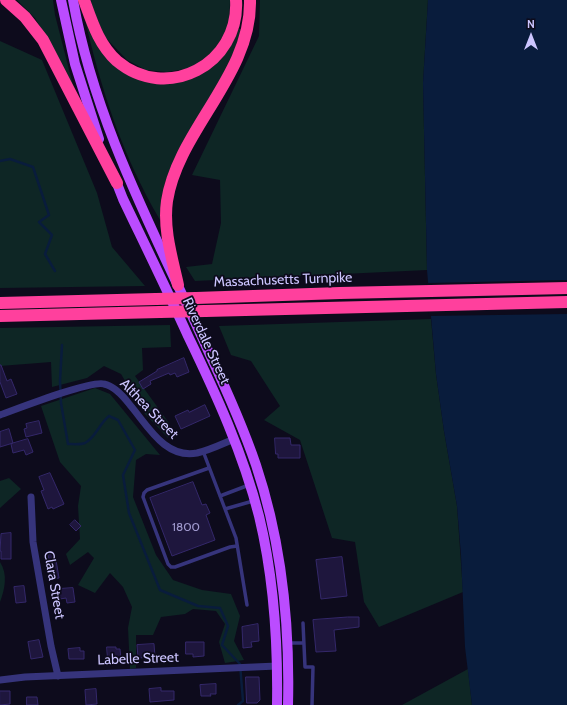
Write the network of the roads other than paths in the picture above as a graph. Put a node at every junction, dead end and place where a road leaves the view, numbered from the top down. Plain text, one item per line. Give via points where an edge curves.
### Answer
1 (6, 0) edge
2 (61, 0) edge
3 (73, 0) edge
4 (84, 0) edge
5 (236, 0) edge
6 (250, 0) edge
7 (116, 184) junction
8 (178, 285) junction
9 (567, 288) edge
10 (567, 302) edge
11 (0, 303) edge
12 (0, 316) edge
13 (0, 415) edge
14 (245, 435) junction
15 (234, 439) junction
16 (203, 451) junction
17 (209, 468) junction
18 (250, 484) junction
19 (220, 496) junction
20 (31, 497) dead end
21 (254, 500) junction
22 (225, 509) junction
23 (237, 546) junction
24 (248, 605) dead end
25 (303, 623) dead end
26 (288, 643) junction
27 (304, 643) junction
28 (278, 666) junction
29 (288, 666) junction
30 (58, 676) junction
31 (0, 680) edge
32 (277, 705) edge
33 (288, 705) edge
34 (312, 705) edge

1 - 7 highway via 26,17 43,40
2 - 7 main road, Riverdale Street via 82,87
3 - 8 main road, Riverdale Street via 88,64 104,115 135,194
4 - 5 highway via 97,34 117,61 141,75 169,78 199,70 221,51 232,29
6 - 8 highway via 247,28 238,56 184,154 170,189 166,209 167,232
7 - 15 main road, Riverdale Street via 213,387
8 - 14 main road, Riverdale Street
9 - 11 highway, Massachusetts Turnpike, bridge
10 - 12 highway, Massachusetts Turnpike, bridge
13 - 16 street, Althea Street via 100,383 108,385 125,399 168,448 184,454
14 - 15 lane
14 - 26 main road, Riverdale Street via 263,488 276,542
15 - 16 street, Althea Street
15 - 18 main road, Riverdale Street
16 - 17 lane
17 - 19 lane
17 - 23 lane via 146,490 144,493 168,564 174,568
18 - 19 lane
18 - 21 main road, Riverdale Street
19 - 22 lane
20 - 30 street, Clara Street via 33,542
21 - 22 lane
21 - 28 main road, Riverdale Street via 271,576
22 - 23 lane
23 - 24 lane
25 - 27 lane
26 - 27 lane
26 - 29 main road, Riverdale Street
27 - 34 lane via 305,667 313,667
28 - 29 lane
28 - 30 street, Labelle Street
28 - 32 main road, Riverdale Street
29 - 33 main road, Riverdale Street
30 - 31 street, Labelle Street

